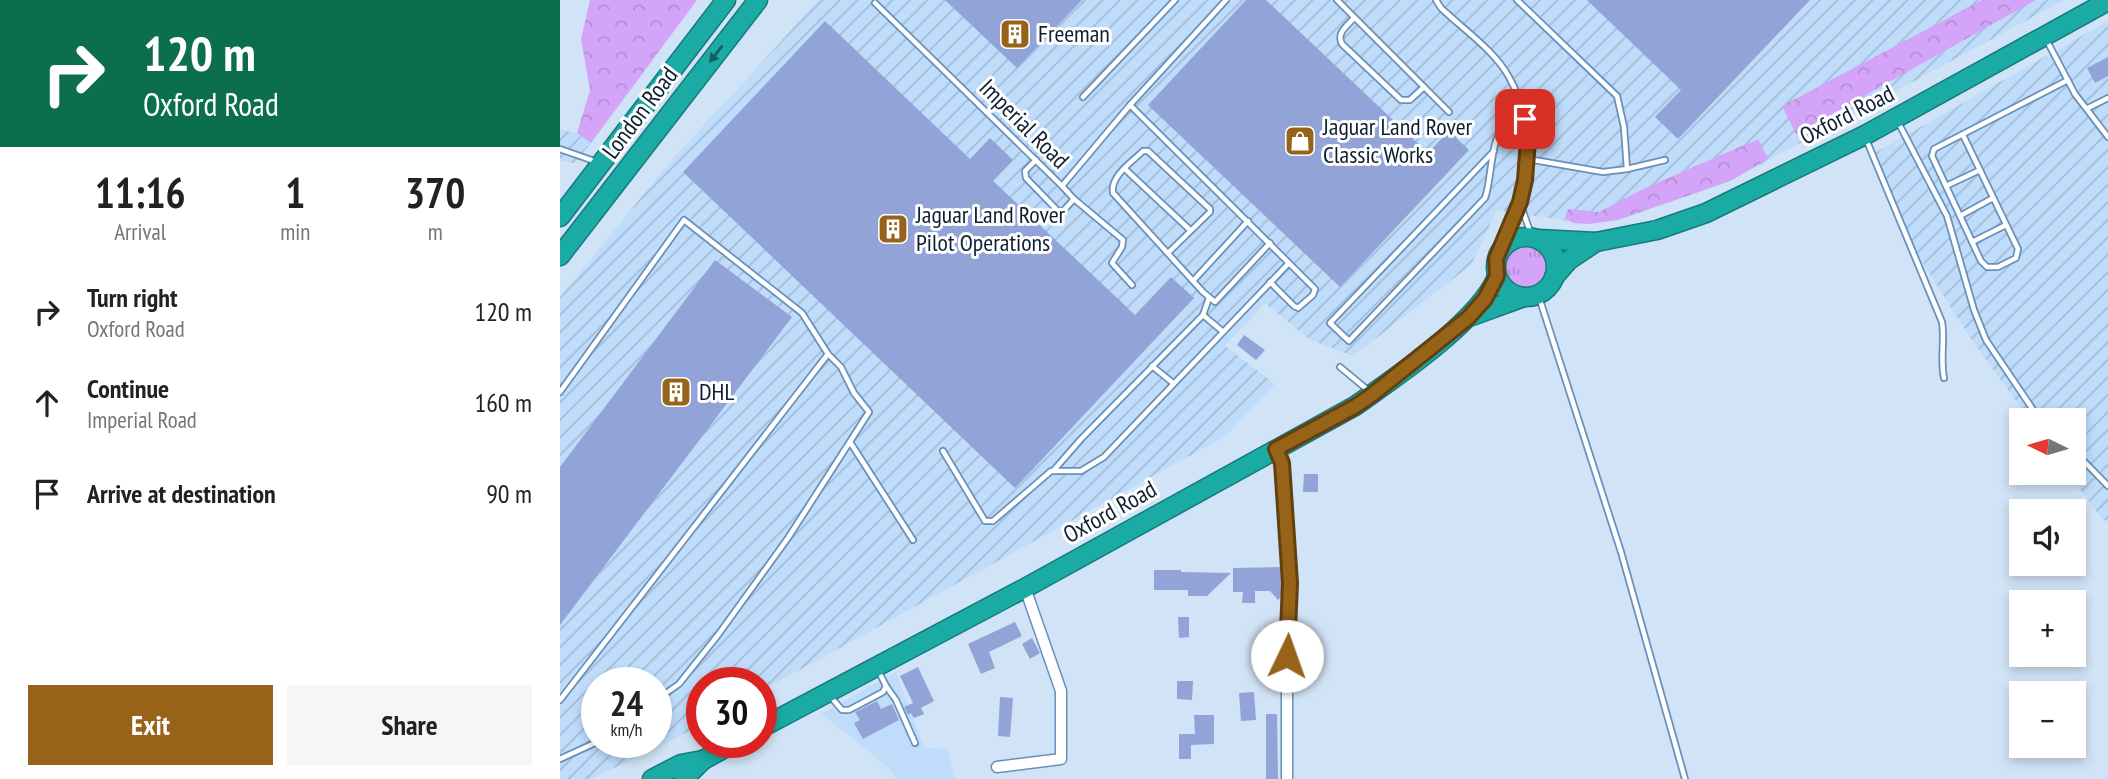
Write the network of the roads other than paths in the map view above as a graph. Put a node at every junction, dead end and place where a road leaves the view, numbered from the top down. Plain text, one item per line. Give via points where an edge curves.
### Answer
1 (726, 0) edge
2 (758, 0) edge
3 (1175, 0) edge
4 (1226, 0) edge
5 (1436, 0) edge
6 (1517, 0) edge
7 (1340, 1) edge
8 (2108, 1) edge
9 (875, 3) dead end
10 (1354, 18) junction
11 (2045, 37) junction
12 (2068, 80) junction
13 (1424, 87) junction
14 (1083, 97) dead end
15 (2108, 98) edge
16 (1130, 105) junction
17 (2088, 108) junction
18 (1449, 112) dead end
19 (1896, 118) junction
20 (1525, 119) junction
21 (1864, 135) junction
22 (1963, 135) junction
23 (2108, 137) edge
24 (560, 149) edge
25 (1494, 151) junction
26 (1528, 159) junction
27 (1036, 160) junction
28 (1665, 160) dead end
29 (601, 163) junction
30 (1125, 169) junction
31 (1628, 169) junction
32 (1980, 170) junction
33 (1062, 186) junction
34 (1945, 186) junction
35 (1934, 191) junction
36 (1993, 198) junction
37 (1074, 199) junction
38 (1520, 202) junction
39 (1960, 216) junction
40 (560, 217) edge
41 (1248, 221) junction
42 (2006, 225) junction
43 (1190, 230) junction
44 (1535, 238) junction
45 (1596, 242) junction
46 (1972, 242) junction
47 (1270, 243) junction
48 (1502, 248) junction
49 (1169, 252) junction
50 (560, 256) edge
51 (1288, 264) junction
52 (1497, 276) junction
53 (1554, 277) junction
54 (1193, 281) junction
55 (1270, 282) junction
56 (1132, 285) dead end
57 (1531, 296) junction
58 (1209, 298) junction
59 (1203, 315) junction
60 (1468, 318) junction
61 (1222, 331) junction
62 (828, 354) junction
63 (1152, 366) junction
64 (1340, 367) dead end
65 (1944, 378) dead end
66 (1173, 383) junction
67 (560, 392) edge
68 (1373, 394) junction
69 (2032, 408) edge
70 (850, 442) junction
71 (1276, 449) junction
72 (943, 451) dead end
73 (2086, 463) edge
74 (1051, 471) junction
75 (2108, 486) edge
76 (913, 540) dead end
77 (1024, 588) junction
78 (876, 667) junction
79 (886, 686) junction
80 (672, 689) edge
81 (828, 692) junction
82 (560, 700) edge
83 (777, 719) edge
84 (915, 743) dead end
85 (581, 749) edge
86 (707, 758) edge
87 (560, 759) edge
88 (703, 760) junction
89 (997, 766) dead end
90 (652, 779) edge
91 (684, 779) edge
92 (1287, 779) edge
93 (1685, 779) edge

1 - 29 highway, London Road
2 -> 50 highway, London Road
3 - 14 lane
4 - 16 lane, Imperial Road
5 - 20 lane via 1501,66
6 - 31 lane via 1617,96
7 - 10 lane
8 - 11 highway, Oxford Road
9 - 27 lane, Imperial Road
10 - 13 lane
10 - 13 lane via 1342,31 1342,44 1401,100 1410,100
11 - 12 lane
11 - 19 highway, Oxford Road
12 - 17 lane
12 - 22 lane
13 - 18 lane
15 - 17 lane
16 - 33 lane, Imperial Road
16 - 41 lane
17 - 23 lane
19 - 21 highway, Oxford Road
19 - 35 lane
20 - 25 lane via 1505,126
20 - 26 lane
21 - 45 highway, Oxford Road via 1706,213 1657,230
21 - 65 lane via 1942,322
22 - 32 lane
22 - 34 lane via 1932,152
24 - 29 lane
25 - 25 lane via 1485,198 1349,341 1331,323
26 - 31 lane via 1603,172
26 - 38 lane
27 - 33 lane, Imperial Road
27 - 37 lane via 1024,174 1050,203 1063,211
28 - 31 lane
29 - 40 highway, London Road
30 - 43 lane
30 - 43 lane via 1148,151 1210,209
30 - 49 lane via 1112,186 1113,193
32 - 34 lane
32 - 36 lane
33 - 37 lane
34 - 35 lane
34 - 39 lane
35 - 69 lane via 1947,216 1986,340
36 - 39 lane
36 - 42 lane
37 - 56 lane via 1122,240 1112,262
38 - 44 lane
38 - 48 lane
39 - 46 lane
41 - 47 lane
41 - 54 lane
42 - 46 lane
42 - 46 lane via 2018,250 2016,258 1998,267 1987,267
43 - 49 lane
44 - 45 highway, Oxford Road
44 - 48 highway via 1512,239
44 - 53 highway via 1552,252
45 - 53 highway, Oxford Road
47 - 51 lane
47 - 58 lane via 1215,302
48 - 52 highway via 1495,265
49 - 54 lane
51 - 55 lane
51 - 55 lane via 1315,289 1313,295 1298,308
52 - 57 highway via 1508,291
52 - 60 highway, Oxford Road
53 - 57 highway via 1548,287
54 - 58 lane
55 - 61 lane
57 - 60 highway, Oxford Road
57 - 93 lane via 1621,552
58 - 59 lane
59 - 61 lane
59 - 63 lane
60 - 68 highway, Oxford Road
61 - 66 lane
62 - 67 lane via 802,313 684,220
62 - 70 lane via 869,412
62 - 82 lane
63 - 66 lane
63 - 74 lane
64 - 68 lane
66 - 74 lane via 1104,457 1081,471
68 - 71 highway, Oxford Road
70 - 76 lane
70 - 80 lane via 788,538 718,635
71 - 77 highway, Oxford Road
71 - 92 street via 1282,463 1290,583
72 - 74 lane via 985,521 993,520
73 - 75 lane
77 - 78 highway, Oxford Road
77 - 89 street via 1062,691 1061,759
78 - 79 lane
78 - 81 highway, Oxford Road
79 - 81 lane via 849,710 842,710
79 - 84 lane
81 - 83 highway, Oxford Road
85 - 87 lane
86 - 88 highway
88 - 90 highway via 681,764
88 - 91 highway

